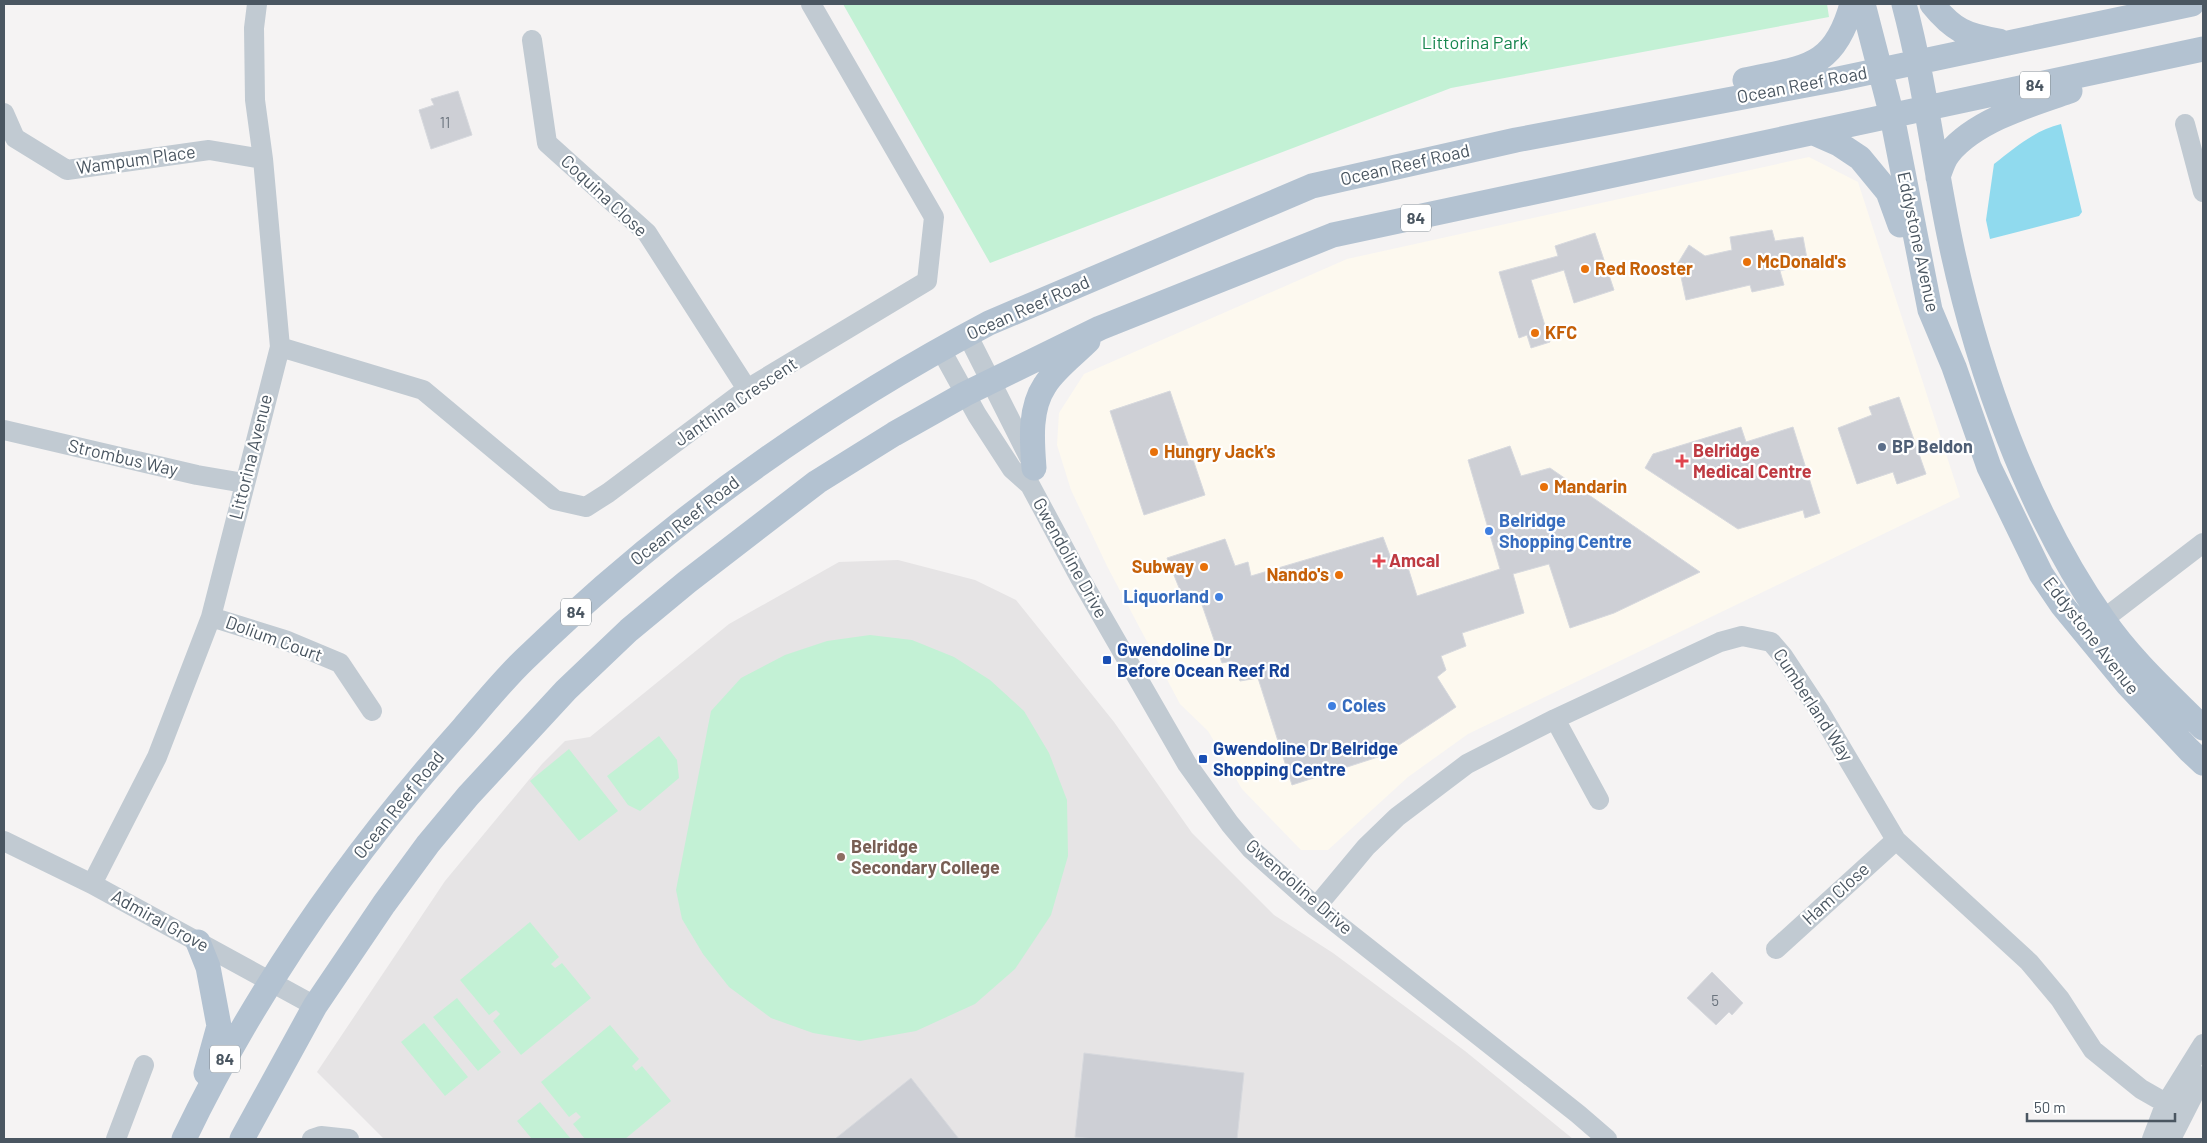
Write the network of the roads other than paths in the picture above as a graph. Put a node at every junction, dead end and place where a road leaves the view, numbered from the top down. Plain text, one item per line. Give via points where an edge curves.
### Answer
1 (257, 4) edge
2 (810, 4) edge
3 (1852, 4) edge
4 (1863, 4) edge
5 (1904, 4) edge
6 (1932, 4) edge
7 (2192, 4) edge
8 (532, 40) dead end
9 (2009, 43) junction
10 (2203, 49) edge
11 (2179, 54) junction
12 (1917, 62) junction
13 (1880, 70) junction
14 (1926, 109) junction
15 (4, 113) edge
16 (1892, 116) junction
17 (2185, 124) dead end
18 (1814, 133) junction
19 (1516, 140) junction
20 (263, 159) junction
21 (1938, 178) junction
22 (2203, 192) edge
23 (1965, 306) junction
24 (1930, 310) junction
25 (1100, 328) junction
26 (968, 334) junction
27 (280, 347) junction
28 (940, 348) junction
29 (1954, 367) junction
30 (990, 381) junction
31 (747, 389) junction
32 (965, 394) junction
33 (4, 430) edge
34 (1032, 476) junction
35 (244, 482) junction
36 (2203, 542) edge
37 (211, 617) junction
38 (2094, 626) junction
39 (372, 711) dead end
40 (1556, 719) junction
41 (2203, 728) edge
42 (2203, 763) edge
43 (1598, 800) dead end
44 (1896, 840) junction
45 (4, 842) edge
46 (92, 884) junction
47 (1316, 907) junction
48 (198, 942) junction
49 (1776, 949) dead end
50 (270, 982) junction
51 (315, 1006) junction
52 (2203, 1044) edge
53 (144, 1065) dead end
54 (2203, 1076) edge
55 (2174, 1109) junction
56 (116, 1139) edge
57 (184, 1139) edge
58 (242, 1139) edge
59 (312, 1139) edge
60 (349, 1139) edge
61 (1607, 1139) edge
62 (2152, 1139) edge
63 (2172, 1139) edge

1 - 20 street, Littorina Avenue via 255,100
2 - 31 street, Janthina Crescent via 934,218 928,281
3 - 19 main road via 1837,43 1818,62 1617,106
4 - 13 main road, Eddystone Avenue
5 - 12 main road, Eddystone Avenue
6 - 9 main road via 1957,31
7 - 9 main road, Ocean Reef Road / 84
8 - 31 street, Coquina Close via 547,143 647,233
9 - 12 main road, Ocean Reef Road / 84
10 - 11 main road, 84
11 - 14 main road, 84
11 - 21 main road via 2013,111 1961,141 1944,161
12 - 13 main road, Ocean Reef Road / 84
12 - 14 main road, Eddystone Avenue
13 - 16 main road, Eddystone Avenue
13 - 19 main road, Ocean Reef Road / 84
14 - 16 main road, 84
14 - 21 main road, Eddystone Avenue
15 - 20 street, Wampum Place via 15,138 67,170 209,150
16 - 18 main road, 84
16 - 24 main road, Eddystone Avenue
17 - 22 street
18 - 24 main road via 1860,158 1888,192
18 - 25 main road, 84 via 1332,236
19 - 26 main road, Ocean Reef Road / 84 via 1312,186
20 - 27 street, Littorina Avenue
21 - 23 main road, Eddystone Avenue
23 - 29 main road via 1966,353
23 - 38 main road, Eddystone Avenue via 1981,359 2036,501
24 - 29 main road, Eddystone Avenue
25 - 30 main road, 84
25 - 34 main road via 1045,385 1037,402 1032,431
26 - 28 main road, Ocean Reef Road / 84
26 - 30 street, Gwendoline Drive
27 - 31 street, Janthina Crescent via 423,390 556,500 586,507
27 - 35 street, Littorina Avenue
28 - 32 street, Gwendoline Drive
28 - 50 main road, Ocean Reef Road / 84 via 789,441 649,546 524,660 430,764 346,870
29 - 38 main road, Eddystone Avenue via 1989,467 2041,574
30 - 32 main road, 84
30 - 34 street, Gwendoline Drive
32 - 34 street, Gwendoline Drive via 1012,469
32 - 51 main road, 84 via 817,482 629,630 519,739 428,844
33 - 35 street, Strombus Way via 197,475
34 - 47 street, Gwendoline Drive via 1080,578 1187,764 1252,849
35 - 37 street, Littorina Avenue
36 - 38 street
37 - 39 street, Dolium Court via 285,640 340,663
37 - 46 street, Littorina Avenue via 157,757
38 - 41 main road, Eddystone Avenue
38 - 42 main road, Eddystone Avenue via 2128,685
40 - 43 street
40 - 44 street, Cumberland Way via 1720,642 1742,636 1771,642 1820,712
40 - 47 street, Cumberland Way via 1466,764 1422,796 1366,847
44 - 49 street, Ham Close
44 - 55 street, Cumberland Way via 2029,962 2060,1000 2093,1050 2141,1090
45 - 46 street, Admiral Grove
46 - 48 street, Admiral Grove
47 - 61 street, Gwendoline Drive
48 - 50 street, Admiral Grove
48 - 57 main road via 208,967 219,1026
50 - 51 street, Admiral Grove
50 - 57 main road, Ocean Reef Road / 84 via 216,1073
51 - 58 main road, 84
52 - 55 street
53 - 56 street
54 - 55 street
55 - 62 street
55 - 63 street
59 - 60 street via 321,1136

